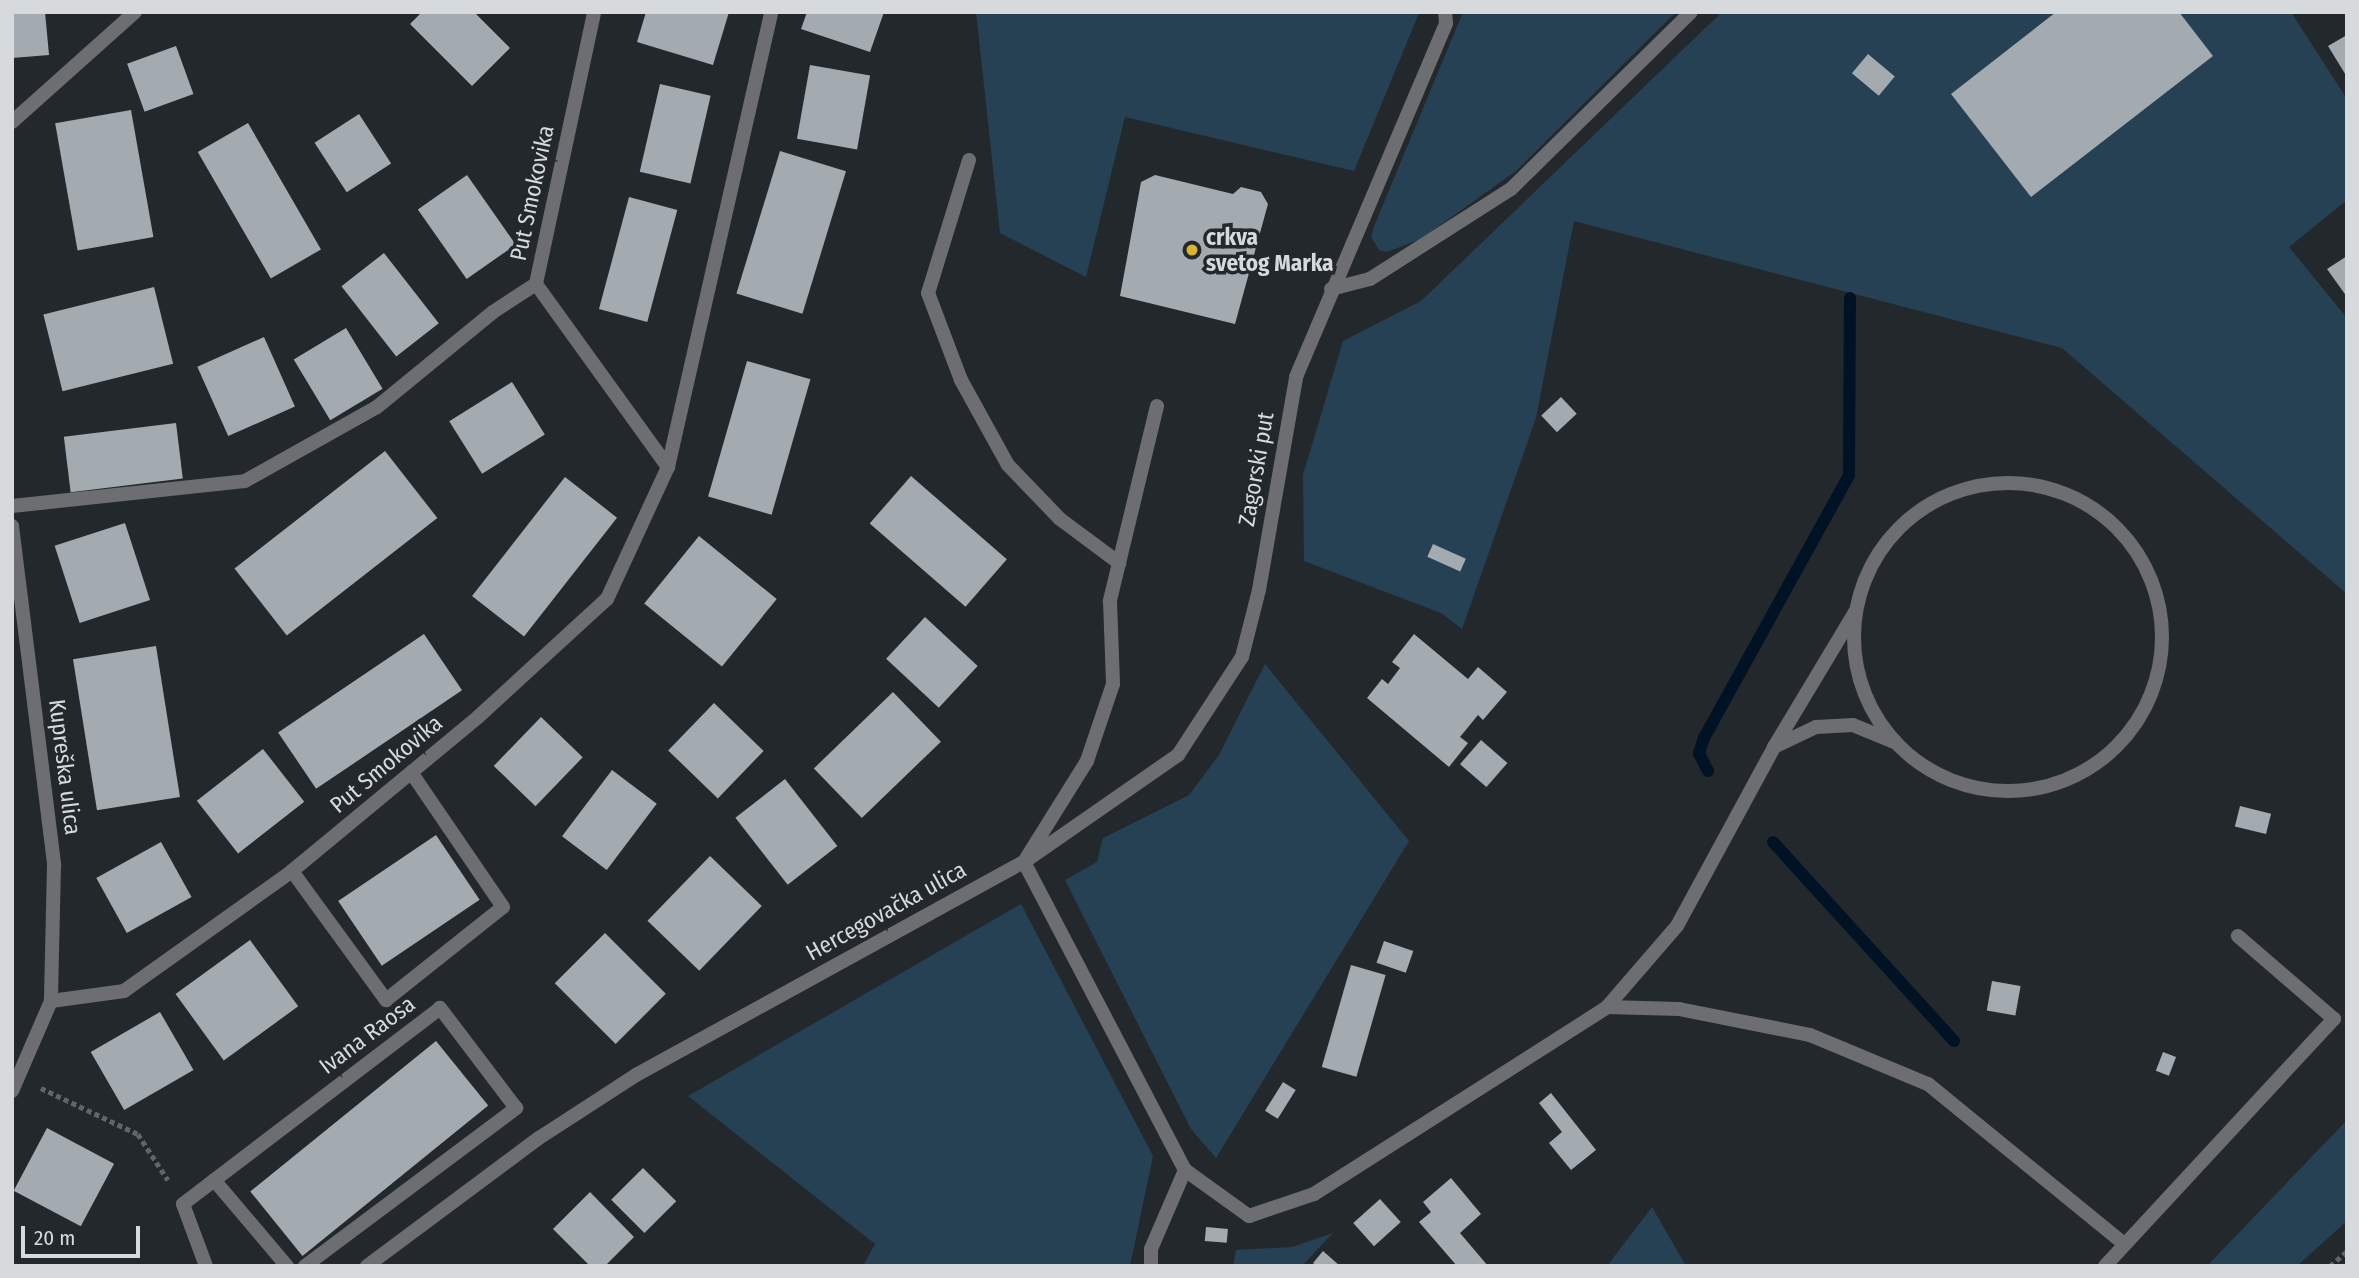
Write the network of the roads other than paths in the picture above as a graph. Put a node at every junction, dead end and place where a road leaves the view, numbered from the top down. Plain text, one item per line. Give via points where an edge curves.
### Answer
1 (135, 12) edge
2 (771, 12) edge
3 (1445, 12) edge
4 (1691, 12) edge
5 (594, 13) edge
6 (12, 122) edge
7 (969, 160) dead end
8 (536, 285) junction
9 (1331, 289) junction
10 (1157, 406) dead end
11 (668, 467) junction
12 (12, 506) edge
13 (12, 526) edge
14 (1119, 563) junction
15 (1856, 610) junction
16 (1894, 742) junction
17 (1774, 747) junction
18 (411, 772) junction
19 (1024, 862) junction
20 (292, 871) junction
21 (2238, 936) dead end
22 (51, 1000) junction
23 (1607, 1006) junction
24 (15, 1084) edge
25 (1185, 1170) junction
26 (214, 1181) junction
27 (2124, 1244) junction
28 (206, 1266) edge
29 (287, 1266) edge
30 (305, 1266) edge
31 (368, 1266) edge
32 (1151, 1266) edge
33 (2105, 1266) edge

1 - 6 street
2 - 11 street, Put Smokovika
3 - 9 street, Zagorski put via 1446,23
4 - 9 street via 1511,189 1370,279
5 - 8 street, Put Smokovika
7 - 14 street via 928,293 961,380 1008,465 1060,519
8 - 11 street, Put Smokovika
8 - 12 street via 494,312 377,407 246,481
9 - 19 street, Zagorski put via 1296,377 1259,590 1242,657 1178,755
10 - 14 street, Hercegovačka ulica
11 - 18 street, Put Smokovika via 607,599
13 - 22 street, Kupreška ulica via 54,865
14 - 19 street, Hercegovačka ulica via 1110,601 1113,684 1087,761
15 - 16 street via 1858,669 1868,703
15 - 16 street via 1873,561 1907,521 1950,494 2001,482 2053,488 2099,511 2135,547 2157,594 2163,645 2152,696 2124,740 2084,772 2035,790 1984,790 1934,774
15 - 17 street
16 - 17 street via 1853,725 1816,727
17 - 23 street via 1677,926
18 - 20 street, Put Smokovika
18 - 20 street via 503,907 386,1000
19 - 25 street
19 - 31 street, Hercegovačka ulica via 636,1075 539,1138
20 - 22 street, Put Smokovika via 124,991
21 - 27 street via 2334,1019
22 - 24 street, Kupreška ulica
23 - 25 street via 1314,1194 1249,1216
23 - 27 street via 1679,1009 1810,1035 1928,1084
25 - 32 street via 1151,1249
26 - 28 street, Ivana Raosa via 183,1204
26 - 29 street
26 - 30 street, Ivana Raosa via 440,1008 516,1108
27 - 33 street

